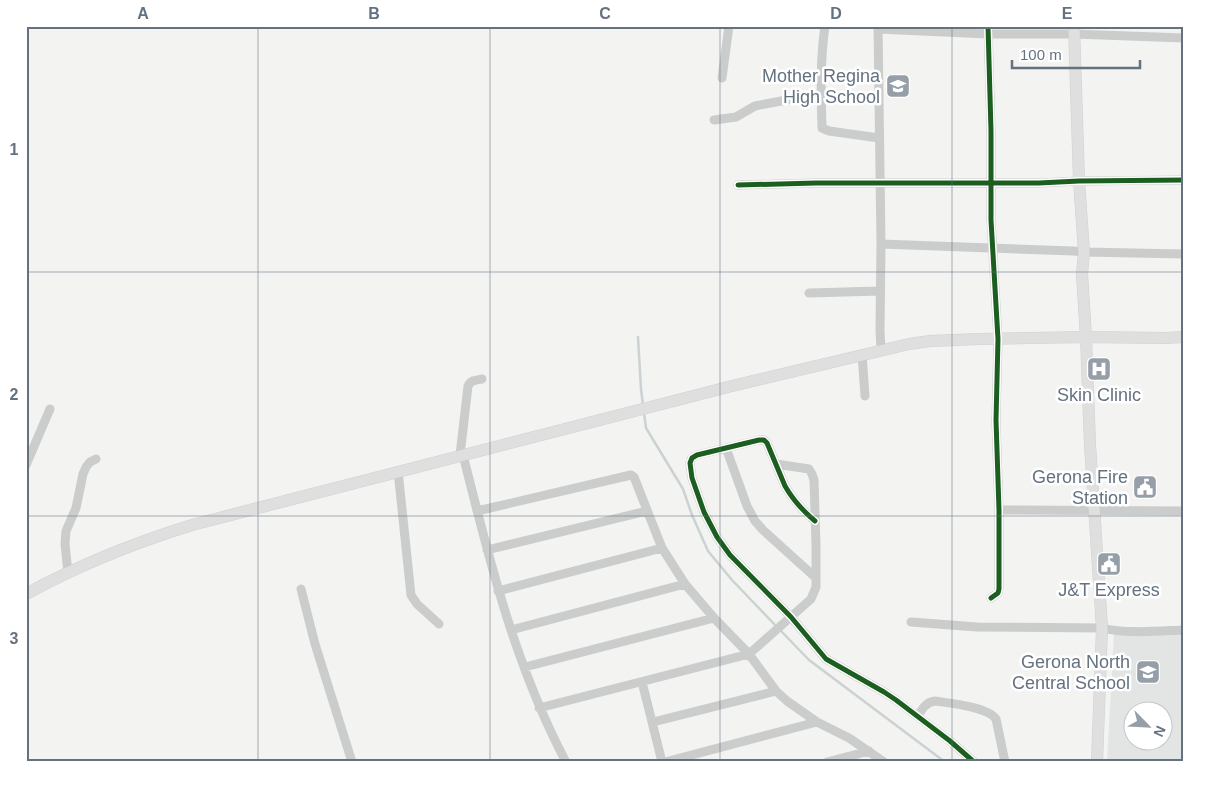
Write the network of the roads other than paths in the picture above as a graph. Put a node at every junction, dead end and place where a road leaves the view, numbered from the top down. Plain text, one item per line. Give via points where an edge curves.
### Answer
1 (729, 26) edge
2 (825, 26) edge
3 (878, 28) edge
4 (988, 30) edge
5 (1074, 30) edge
6 (1184, 38) edge
7 (722, 78) dead end
8 (821, 98) junction
9 (714, 120) dead end
10 (879, 138) junction
11 (1184, 180) edge
12 (1080, 181) junction
13 (880, 183) junction
14 (991, 184) junction
15 (738, 185) dead end
16 (880, 244) junction
17 (992, 248) junction
18 (1084, 252) junction
19 (1184, 254) edge
20 (880, 291) junction
21 (809, 293) dead end
22 (1086, 337) junction
23 (1184, 337) edge
24 (998, 339) junction
25 (881, 350) junction
26 (862, 354) junction
27 (482, 379) dead end
28 (864, 396) dead end
29 (50, 409) dead end
30 (726, 448) junction
31 (461, 455) junction
32 (96, 459) dead end
33 (776, 464) junction
34 (26, 465) edge
35 (398, 471) junction
36 (999, 510) junction
37 (1094, 510) junction
38 (477, 511) junction
39 (647, 511) junction
40 (1184, 511) edge
41 (815, 522) junction
42 (662, 548) junction
43 (488, 550) junction
44 (68, 573) junction
45 (816, 578) junction
46 (685, 584) junction
47 (301, 589) dead end
48 (498, 591) junction
49 (26, 594) edge
50 (991, 598) dead end
51 (714, 618) junction
52 (788, 620) junction
53 (911, 622) dead end
54 (439, 624) dead end
55 (1102, 628) junction
56 (511, 630) junction
57 (1184, 630) edge
58 (749, 654) junction
59 (525, 668) junction
60 (642, 682) junction
61 (776, 691) junction
62 (539, 708) junction
63 (918, 716) junction
64 (653, 722) junction
65 (817, 722) junction
66 (869, 751) junction
67 (352, 762) edge
68 (566, 762) edge
69 (664, 762) edge
70 (828, 762) edge
71 (884, 762) edge
72 (974, 762) edge
73 (1005, 762) edge
74 (1097, 762) edge

1 - 7 street
2 - 8 street
3 - 4 street
3 - 10 street
4 - 5 street
4 - 14 street
5 - 6 street
5 - 12 main road
8 - 9 street via 763,104 736,117
8 - 10 street via 824,130
10 - 13 street
11 - 12 street
12 - 14 street
12 - 18 main road
13 - 14 street
13 - 15 street
13 - 16 street
14 - 17 street
16 - 17 street
16 - 20 street
17 - 18 street
17 - 24 street
18 - 19 street
18 - 22 main road via 1082,274
20 - 21 street
20 - 25 street
22 - 23 main road
22 - 24 main road
22 - 37 main road
24 - 25 main road via 930,341
24 - 36 street
25 - 26 main road
26 - 28 street
26 - 31 main road
27 - 31 street via 473,380 468,386
29 - 34 street
30 - 33 street via 764,440
30 - 45 street via 755,521
30 - 52 street via 696,455 690,463 704,512 730,555
31 - 35 main road
31 - 38 street
32 - 44 street via 90,462 83,474 76,508 66,531
33 - 41 street via 789,493
33 - 41 street via 805,468 812,474
35 - 44 main road via 192,524
35 - 54 street via 411,595
36 - 37 street
36 - 50 street via 999,589
37 - 40 street
37 - 55 main road
38 - 39 street via 631,475
38 - 43 street
39 - 42 street
39 - 43 street
41 - 45 street
42 - 46 street
42 - 48 street
43 - 48 street
44 - 49 main road
45 - 52 street via 813,596
46 - 51 street
46 - 56 street
47 - 67 street
48 - 56 street
51 - 58 street
51 - 59 street
52 - 58 street
52 - 63 street via 829,662 884,692
53 - 55 street via 977,627
55 - 57 street
55 - 74 main road
56 - 59 street
58 - 60 street
58 - 61 street
59 - 62 street
60 - 62 street
60 - 64 street
61 - 64 street
61 - 65 street
62 - 68 street
63 - 72 street
63 - 73 street via 932,701 992,714 996,718
64 - 69 street
65 - 66 street
65 - 69 street
66 - 70 street
66 - 71 street

